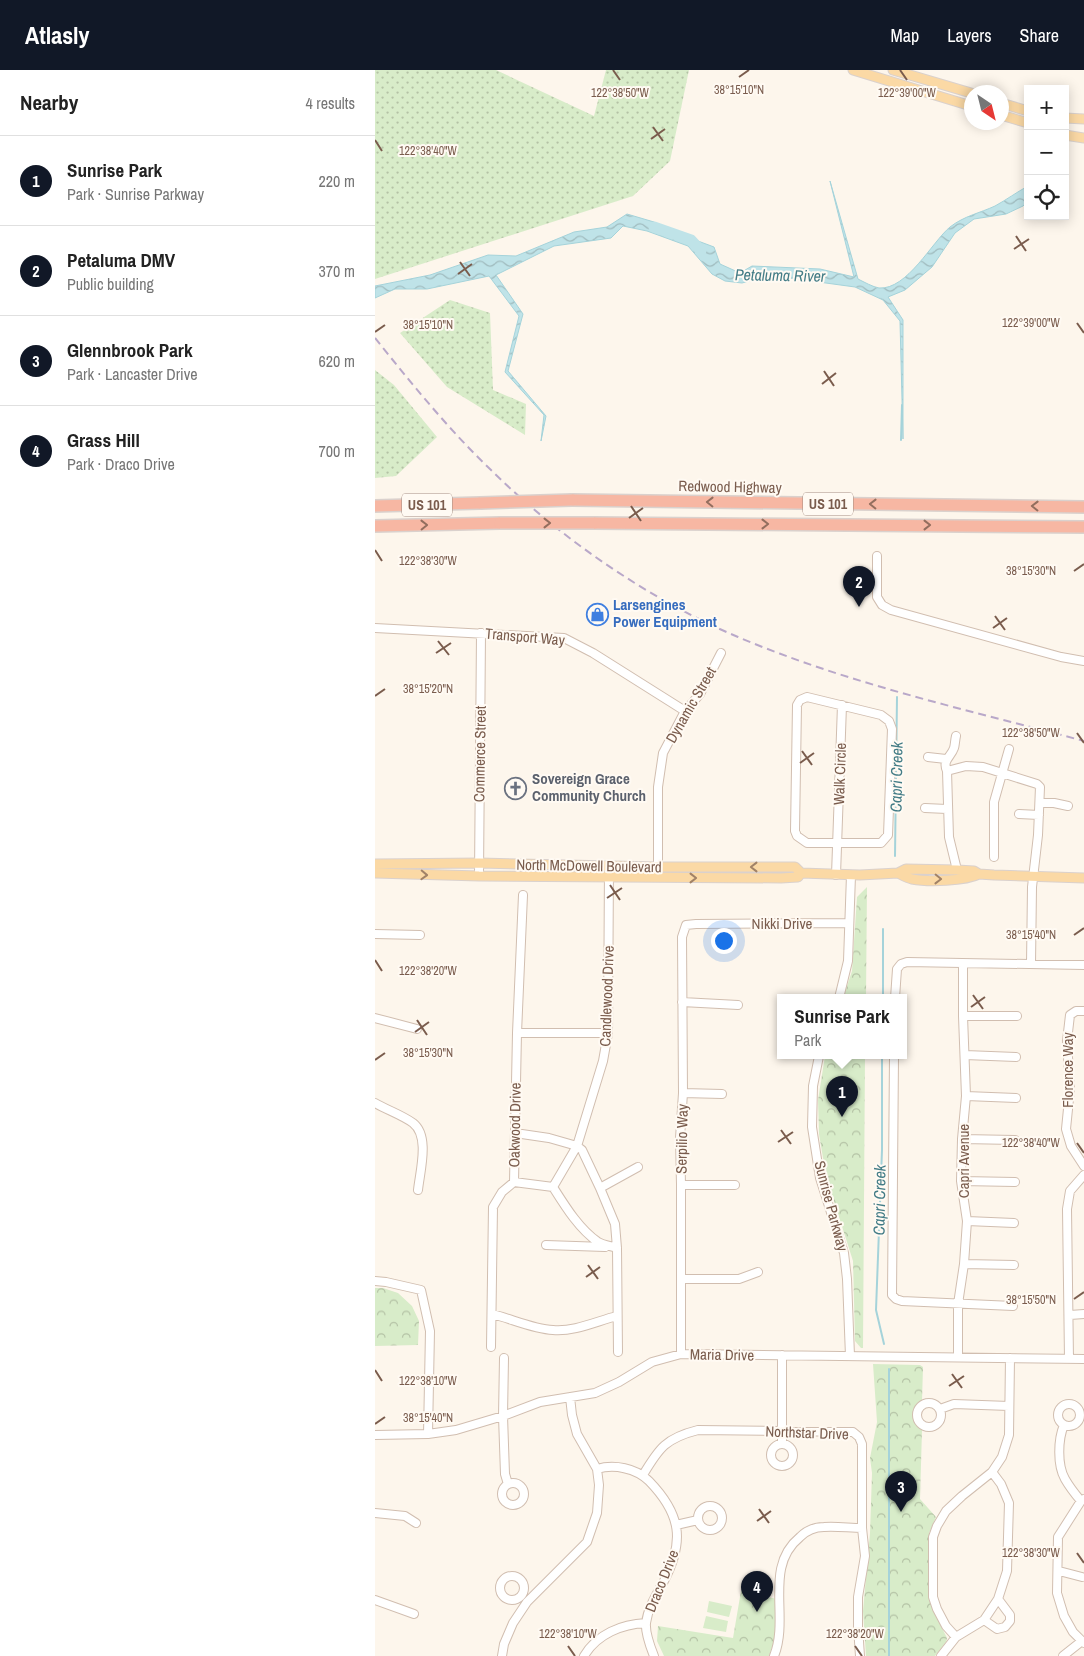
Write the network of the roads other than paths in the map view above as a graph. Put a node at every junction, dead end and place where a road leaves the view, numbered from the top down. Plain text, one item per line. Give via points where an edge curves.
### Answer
1 (853, 70) edge
2 (897, 71) edge
3 (897, 83) junction
4 (964, 92) edge
5 (964, 104) edge
6 (1009, 105) edge
7 (1024, 110) edge
8 (1009, 117) edge
9 (1069, 118) edge
10 (1084, 119) edge
11 (1024, 122) edge
12 (1069, 135) edge
13 (1084, 138) edge
14 (375, 506) edge
15 (1084, 507) edge
16 (375, 526) edge
17 (1084, 527) edge
18 (877, 556) dead end
19 (375, 628) edge
20 (481, 633) junction
21 (721, 653) dead end
22 (1084, 660) edge
23 (842, 705) junction
24 (685, 711) junction
25 (956, 736) dead end
26 (1009, 749) dead end
27 (928, 757) dead end
28 (946, 759) junction
29 (947, 771) junction
30 (1003, 773) junction
31 (1040, 803) junction
32 (1067, 806) dead end
33 (925, 808) dead end
34 (947, 809) junction
35 (1019, 814) dead end
36 (1039, 815) junction
37 (837, 844) junction
38 (994, 857) dead end
39 (479, 863) junction
40 (375, 864) edge
41 (609, 865) junction
42 (659, 867) junction
43 (957, 870) junction
44 (375, 873) edge
45 (801, 873) junction
46 (897, 873) junction
47 (979, 874) junction
48 (836, 875) junction
49 (851, 875) junction
50 (479, 876) junction
51 (609, 876) junction
52 (658, 877) junction
53 (1033, 877) junction
54 (1083, 877) edge
55 (523, 895) dead end
56 (849, 924) junction
57 (686, 925) joint
58 (375, 934) edge
59 (420, 935) dead end
60 (963, 964) junction
61 (1031, 964) junction
62 (1084, 964) edge
63 (840, 994) edge
64 (895, 994) edge
65 (682, 1002) junction
66 (738, 1005) dead end
67 (1084, 1011) edge
68 (963, 1016) junction
69 (1017, 1016) dead end
70 (375, 1018) edge
71 (417, 1029) dead end
72 (517, 1033) junction
73 (608, 1033) junction
74 (965, 1055) junction
75 (1016, 1057) dead end
76 (818, 1059) edge
77 (894, 1059) edge
78 (683, 1093) junction
79 (721, 1094) dead end
80 (966, 1096) junction
81 (1015, 1098) dead end
82 (375, 1103) edge
83 (515, 1133) junction
84 (962, 1139) junction
85 (1015, 1140) dead end
86 (577, 1146) junction
87 (1084, 1166) edge
88 (638, 1167) dead end
89 (1084, 1175) edge
90 (961, 1181) junction
91 (514, 1182) junction
92 (1015, 1182) dead end
93 (681, 1185) junction
94 (735, 1185) dead end
95 (553, 1188) junction
96 (600, 1188) junction
97 (418, 1190) dead end
98 (967, 1221) junction
99 (1014, 1223) dead end
100 (546, 1245) dead end
101 (617, 1248) junction
102 (964, 1264) junction
103 (1014, 1265) dead end
104 (759, 1272) dead end
105 (681, 1279) junction
106 (375, 1281) edge
107 (958, 1304) junction
108 (1013, 1306) dead end
109 (492, 1314) junction
110 (1084, 1314) edge
111 (1070, 1315) junction
112 (617, 1316) junction
113 (491, 1347) dead end
114 (618, 1352) dead end
115 (681, 1354) junction
116 (782, 1356) junction
117 (850, 1356) junction
118 (958, 1357) junction
119 (503, 1358) dead end
120 (1010, 1358) junction
121 (1069, 1359) junction
122 (1084, 1359) edge
123 (570, 1397) junction
124 (1009, 1406) junction
125 (940, 1409) dead end
126 (503, 1416) junction
127 (1064, 1425) dead end
128 (782, 1432) junction
129 (428, 1434) junction
130 (375, 1435) edge
131 (782, 1444) dead end
132 (597, 1469) junction
133 (993, 1472) junction
134 (643, 1475) junction
135 (508, 1484) dead end
136 (1082, 1500) edge
137 (375, 1513) edge
138 (698, 1520) dead end
139 (416, 1523) dead end
140 (676, 1525) junction
141 (862, 1528) junction
142 (1059, 1571) junction
143 (1082, 1577) dead end
144 (520, 1596) dead end
145 (375, 1600) edge
146 (998, 1600) junction
147 (527, 1602) junction
148 (414, 1614) dead end
149 (985, 1620) junction
150 (646, 1623) junction
151 (956, 1637) junction
152 (1083, 1642) edge
153 (502, 1656) edge
154 (584, 1656) edge
155 (654, 1656) edge
156 (774, 1656) edge
157 (860, 1656) edge
158 (941, 1656) edge
159 (1063, 1656) edge
160 (1073, 1656) edge

1 - 3 main road
2 - 3 street
2 - 4 main road
3 - 5 main road
6 - 7 main road
8 - 11 main road
9 - 10 main road
12 - 13 main road
15 -> 14 highway, Redwood Highway / US 101, bridge via 573,500
16 -> 17 highway, US 101, bridge via 594,523
18 - 22 street via 877,597 882,606 900,614 1061,657
19 - 20 street, Transport Way
20 - 24 street, Transport Way via 563,638 593,653
20 - 39 street, Commerce Street
21 - 24 street, Dynamic Street via 700,694
23 - 37 street, Walk Circle
23 - 37 street via 881,715 889,721 892,729 891,758 888,835 881,843
23 - 37 street via 807,697 797,706 795,831 807,843
24 - 42 street, Dynamic Street via 662,757 658,787
25 - 28 street via 954,750
26 - 30 street
27 - 28 street
28 - 29 street
29 - 30 street via 966,766
29 - 34 street
30 - 31 street via 1037,784 1041,791
30 - 38 street via 994,802
31 - 32 street
31 - 36 street
33 - 34 street
34 - 43 street via 949,838
35 - 36 street
36 - 53 street
37 - 48 street, Walk Circle
39 - 40 main road, North McDowell Boulevard
39 - 41 main road, North McDowell Boulevard
39 - 50 street, Commerce Street
41 - 42 main road, North McDowell Boulevard
41 - 51 street, Candlewood Drive
45 -> 42 main road, North McDowell Boulevard via 795,867
42 - 52 street, Dynamic Street
43 - 46 main road, North McDowell Boulevard via 906,870
43 - 47 main road, North McDowell Boulevard
44 -> 50 main road, North McDowell Boulevard
45 - 48 main road, North McDowell Boulevard
52 -> 45 main road, North McDowell Boulevard via 781,878 797,877
46 -> 47 main road, North McDowell Boulevard via 911,879 956,880
46 - 49 main road, North McDowell Boulevard
47 - 53 main road, North McDowell Boulevard
48 - 49 main road, North McDowell Boulevard
49 - 56 street
50 - 51 main road, North McDowell Boulevard
51 - 52 main road, North McDowell Boulevard
51 - 73 street, Candlewood Drive
53 - 54 main road, North McDowell Boulevard
53 - 61 street
55 - 72 street, Oakwood Drive
56 - 57 street, Nikki Drive
56 - 63 street via 848,961
57 - 65 street, Serpilio Way via 682,937
58 - 59 street
60 - 61 street
60 - 64 street via 901,964 897,969
60 - 68 street, Capri Avenue
61 - 62 street
65 - 66 street
65 - 78 street, Serpilio Way
67 - 87 street, Florence Way via 1070,1015 1068,1026 1070,1089 1066,1129 1071,1146
68 - 69 street
68 - 74 street, Capri Avenue
70 - 71 street
72 - 73 street
72 - 83 street, Oakwood Drive
73 - 86 street, Candlewood Drive via 603,1061
74 - 75 street
74 - 80 street, Capri Avenue
76 - 117 street, Sunrise Parkway via 813,1086 812,1127 820,1178 844,1253
77 - 107 street via 892,1295 902,1301
78 - 79 street
78 - 93 street, Serpilio Way
80 - 81 street
80 - 84 street, Capri Avenue
82 - 97 street via 421,1131
83 - 86 street
83 - 91 street, Oakwood Drive
84 - 85 street
84 - 90 street, Capri Avenue
86 - 95 street, Candlewood Drive
86 - 96 street
88 - 96 street
89 - 111 street via 1070,1191 1067,1209
90 - 92 street
90 - 98 street, Capri Avenue
91 - 95 street
91 - 109 street, Oakwood Drive via 502,1192 493,1207
93 - 94 street
93 - 105 street, Serpilio Way
95 - 101 street via 582,1227 599,1242
96 - 101 street via 615,1224
98 - 99 street
98 - 102 street, Capri Avenue
100 - 101 street
101 - 112 street
102 - 103 street
102 - 107 street, Capri Avenue
104 - 105 street via 739,1279
105 - 115 street, Serpilio Way
106 - 129 street via 421,1290 430,1331
107 - 108 street
107 - 118 street, Capri Avenue
109 - 112 street via 554,1330
109 - 113 street, Oakwood Drive
110 - 111 street
111 - 121 street
112 - 114 street
115 - 116 street, Maria Drive
115 - 123 street, Maria Drive via 652,1362 603,1390
116 - 117 street, Maria Drive
116 - 128 street
117 - 118 street, Maria Drive
118 - 120 street, Maria Drive
119 - 126 street
120 - 121 street, Maria Drive
120 - 124 street
121 - 122 street, Maria Drive
123 - 126 street, Maria Drive via 540,1402
123 - 132 street via 577,1434
124 - 125 street via 954,1404
124 - 133 street via 1009,1435
126 - 129 street, Maria Drive via 456,1430
126 - 135 street
127 - 136 street via 1060,1460 1063,1477
128 - 131 street
128 - 134 street, Northstar Drive via 698,1430 681,1434 665,1444
128 - 141 street, Northstar Drive via 853,1432 859,1437 862,1444
129 - 130 street, Maria Drive
132 - 134 street, Draco Drive via 618,1466
132 - 147 street via 597,1513 587,1542
133 - 146 street via 1009,1503 1007,1571
133 - 151 street via 946,1512 933,1537 933,1597 946,1626
134 - 140 street, Draco Drive via 669,1506
136 - 142 street via 1058,1537
137 - 139 street via 405,1516
138 - 140 street
140 - 150 street, Draco Drive via 678,1541 675,1556 654,1596
141 - 156 street via 822,1526 806,1532 784,1555 780,1573 779,1639
141 - 157 street, Northstar Drive via 865,1556 858,1598
142 - 143 street
142 - 152 street via 1057,1593 1064,1616
144 - 147 street
145 - 148 street
146 - 149 street
146 - 149 street via 1010,1615 1010,1621 997,1629
147 - 153 street via 513,1623
149 - 151 street
150 - 154 street via 618,1628 601,1637
150 - 155 street, Draco Drive
151 - 158 street
152 - 159 street
152 - 160 street

